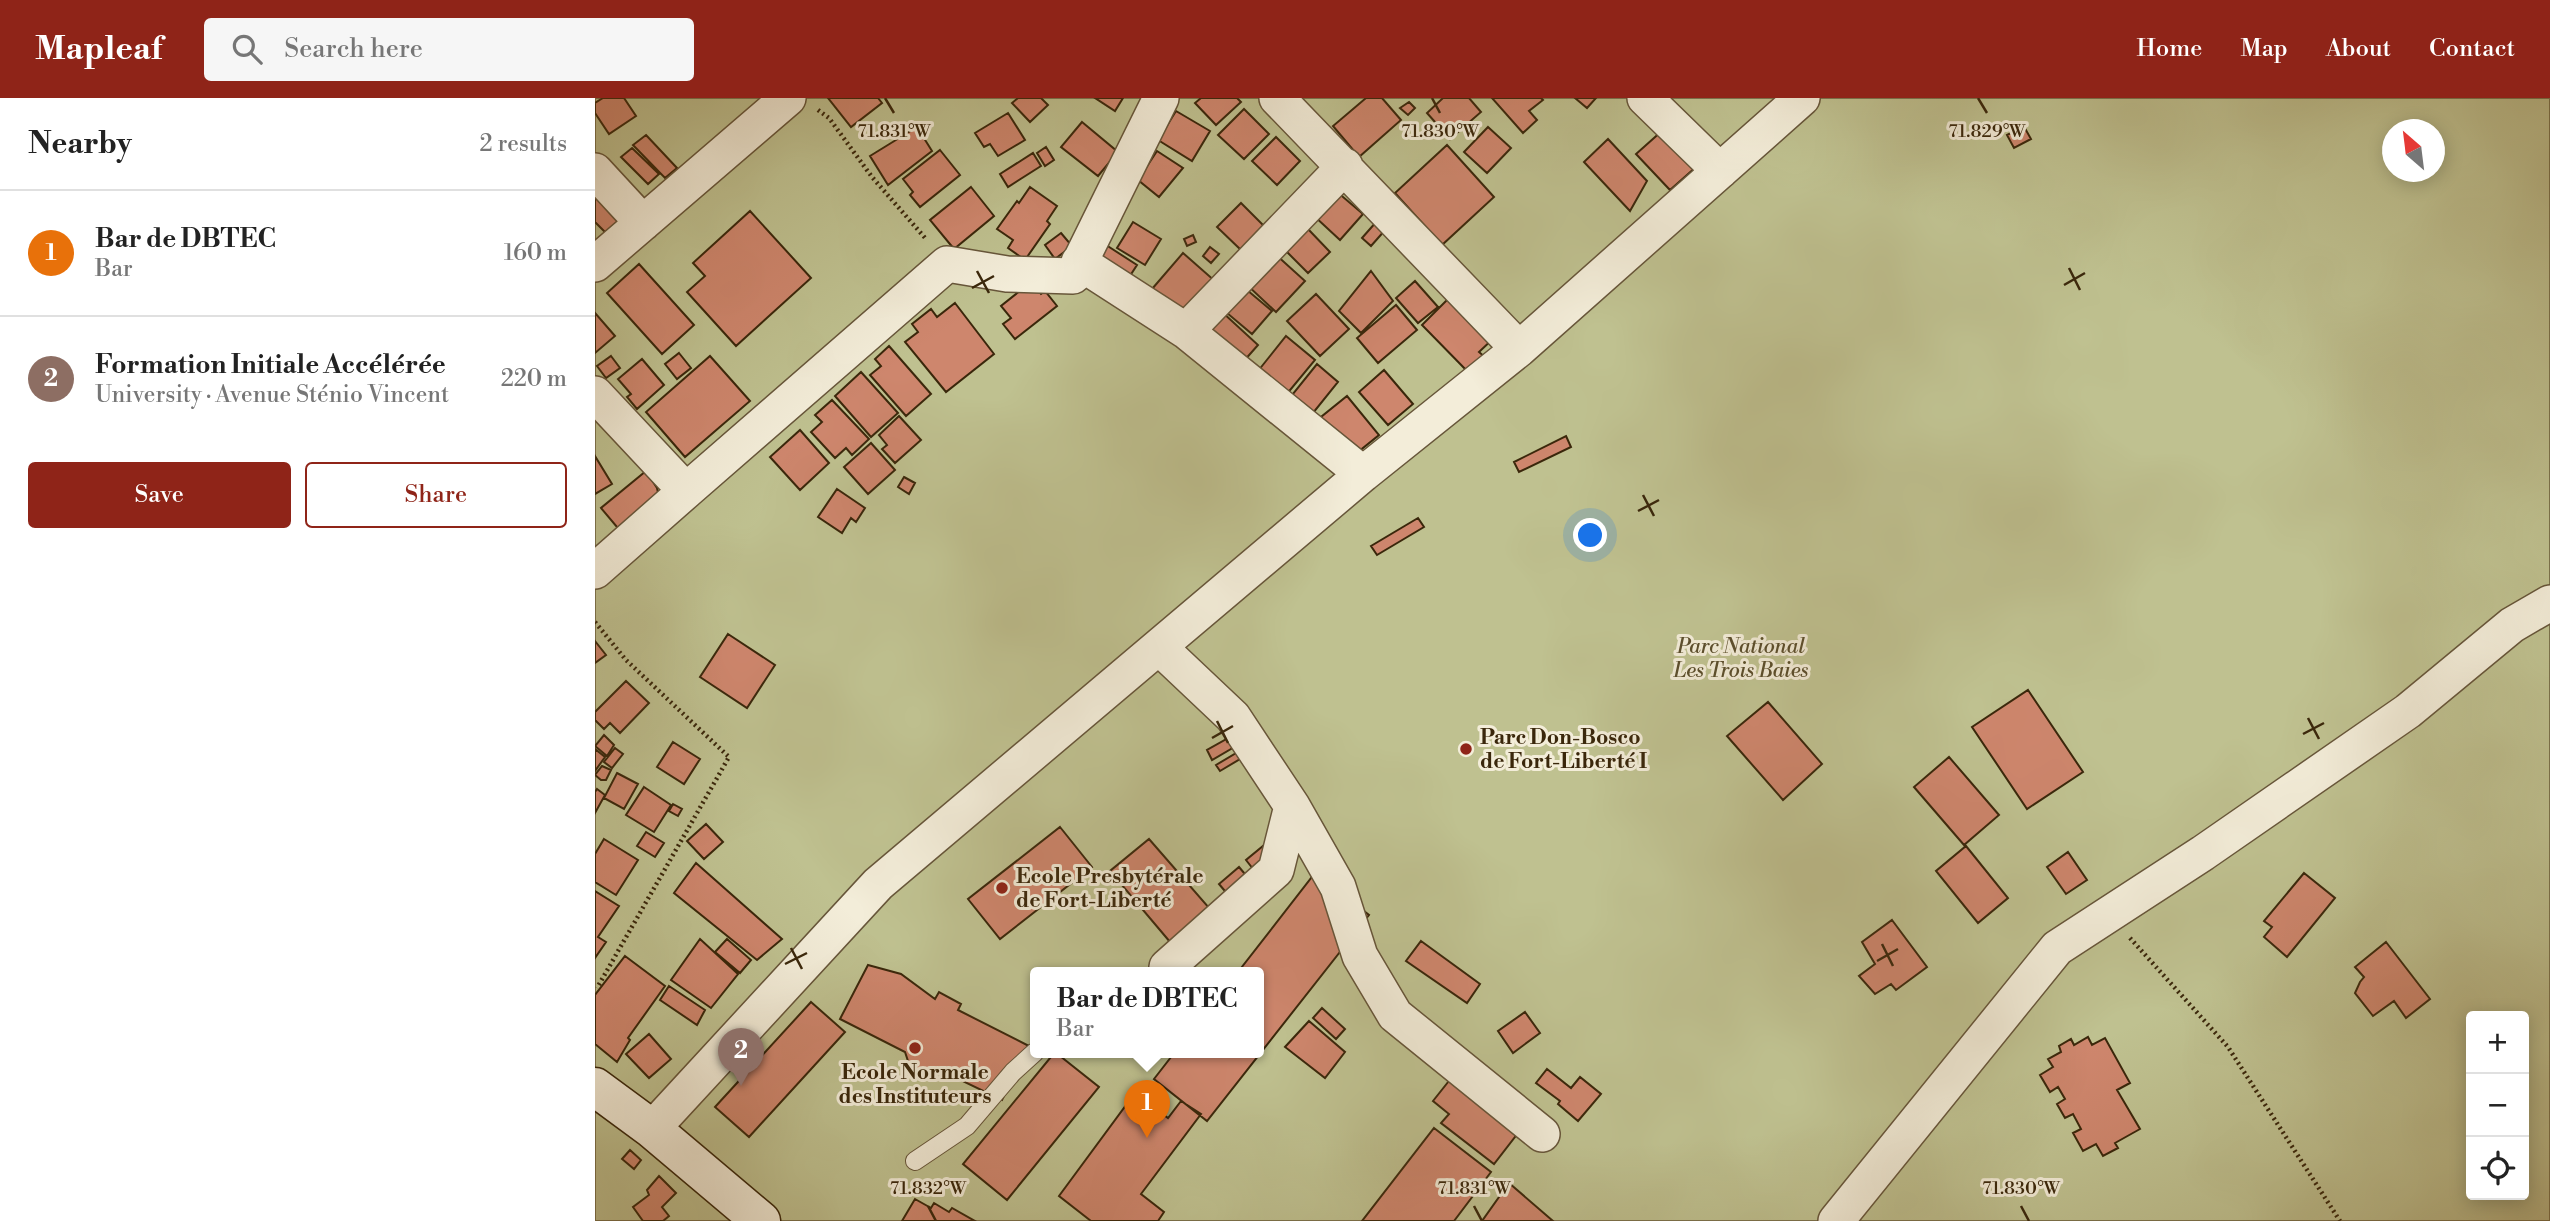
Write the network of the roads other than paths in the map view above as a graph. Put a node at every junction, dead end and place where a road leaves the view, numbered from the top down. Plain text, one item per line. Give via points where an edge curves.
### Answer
1 (1161, 98) edge
2 (1645, 98) edge
3 (1803, 98) edge
4 (798, 100) edge
5 (1295, 104) edge
6 (1345, 166) junction
7 (595, 171) edge
8 (1720, 171) junction
9 (643, 223) junction
10 (1079, 262) junction
11 (595, 264) edge
12 (1186, 331) junction
13 (1519, 349) junction
14 (595, 394) edge
15 (1363, 474) junction
16 (686, 491) junction
17 (595, 571) edge
18 (2550, 603) edge
19 (1160, 648) junction
20 (1292, 806) junction
21 (1166, 967) edge
22 (1030, 1057) edge
23 (595, 1087) edge
24 (652, 1129) junction
25 (1542, 1134) dead end
26 (915, 1161) dead end
27 (761, 1221) edge
28 (1836, 1221) edge

1 - 10 street
2 - 8 street
3 - 8 street
4 - 9 street
5 - 6 street
6 - 12 street
6 - 13 street
7 - 9 street
8 - 13 street
9 - 11 street
10 - 12 street
10 - 16 street via 1073,276 1007,274 947,264
12 - 15 street
13 - 15 street
14 - 16 street
15 - 19 street
16 - 17 street
18 - 28 street via 2512,625 2408,711 2057,948
19 - 20 street via 1233,716
19 - 24 street via 878,884
20 - 21 street via 1276,870
20 - 25 street via 1338,887 1360,956 1395,1015
22 - 26 lane via 967,1126
23 - 24 main road
24 - 27 main road

